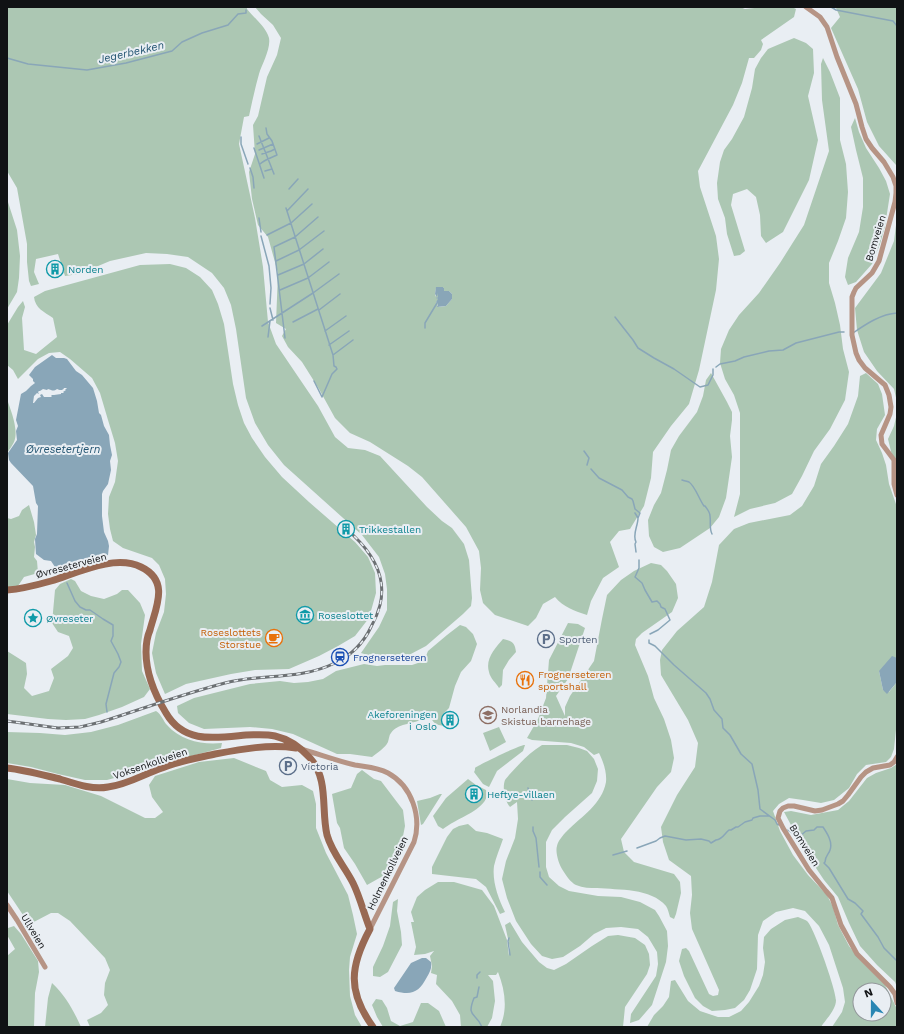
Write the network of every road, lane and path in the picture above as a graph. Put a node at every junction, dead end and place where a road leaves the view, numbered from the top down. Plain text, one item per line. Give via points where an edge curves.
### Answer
1 (806, 7) edge
2 (897, 496) edge
3 (7, 590) edge
4 (300, 748) junction
5 (897, 757) edge
6 (7, 768) edge
7 (7, 905) edge
8 (370, 928) junction
9 (45, 967) dead end
10 (897, 1003) edge
11 (372, 1027) edge

1 - 2 street, Bomveien via 820,17 827,27 836,57 856,104 866,139 884,162 896,186 893,209 878,264 853,294 852,330 854,348 859,360 888,392 891,408 881,438 882,444 894,460
3 - 4 main road, Øvreseterveien via 43,583 107,564 127,563 143,568 155,578 159,592 147,642 148,669 162,705 172,722 190,735 208,738 257,734 275,736
4 - 6 main road, Voksenkollveien via 271,746 218,753 174,764 122,784 103,788
4 - 8 main road, Øvreseterveien via 319,773 328,840 354,885
4 - 8 street, Holmenkollveien via 387,772 404,787 413,804 417,822 416,838
5 - 10 street, Bomveien via 890,765 866,772 838,804 818,810 788,806 780,811 778,818 809,870 832,898 844,930 857,954 890,987
7 - 9 street, Ullveien
8 - 11 main road, Holmenkollveien via 355,966 354,980 359,1004

